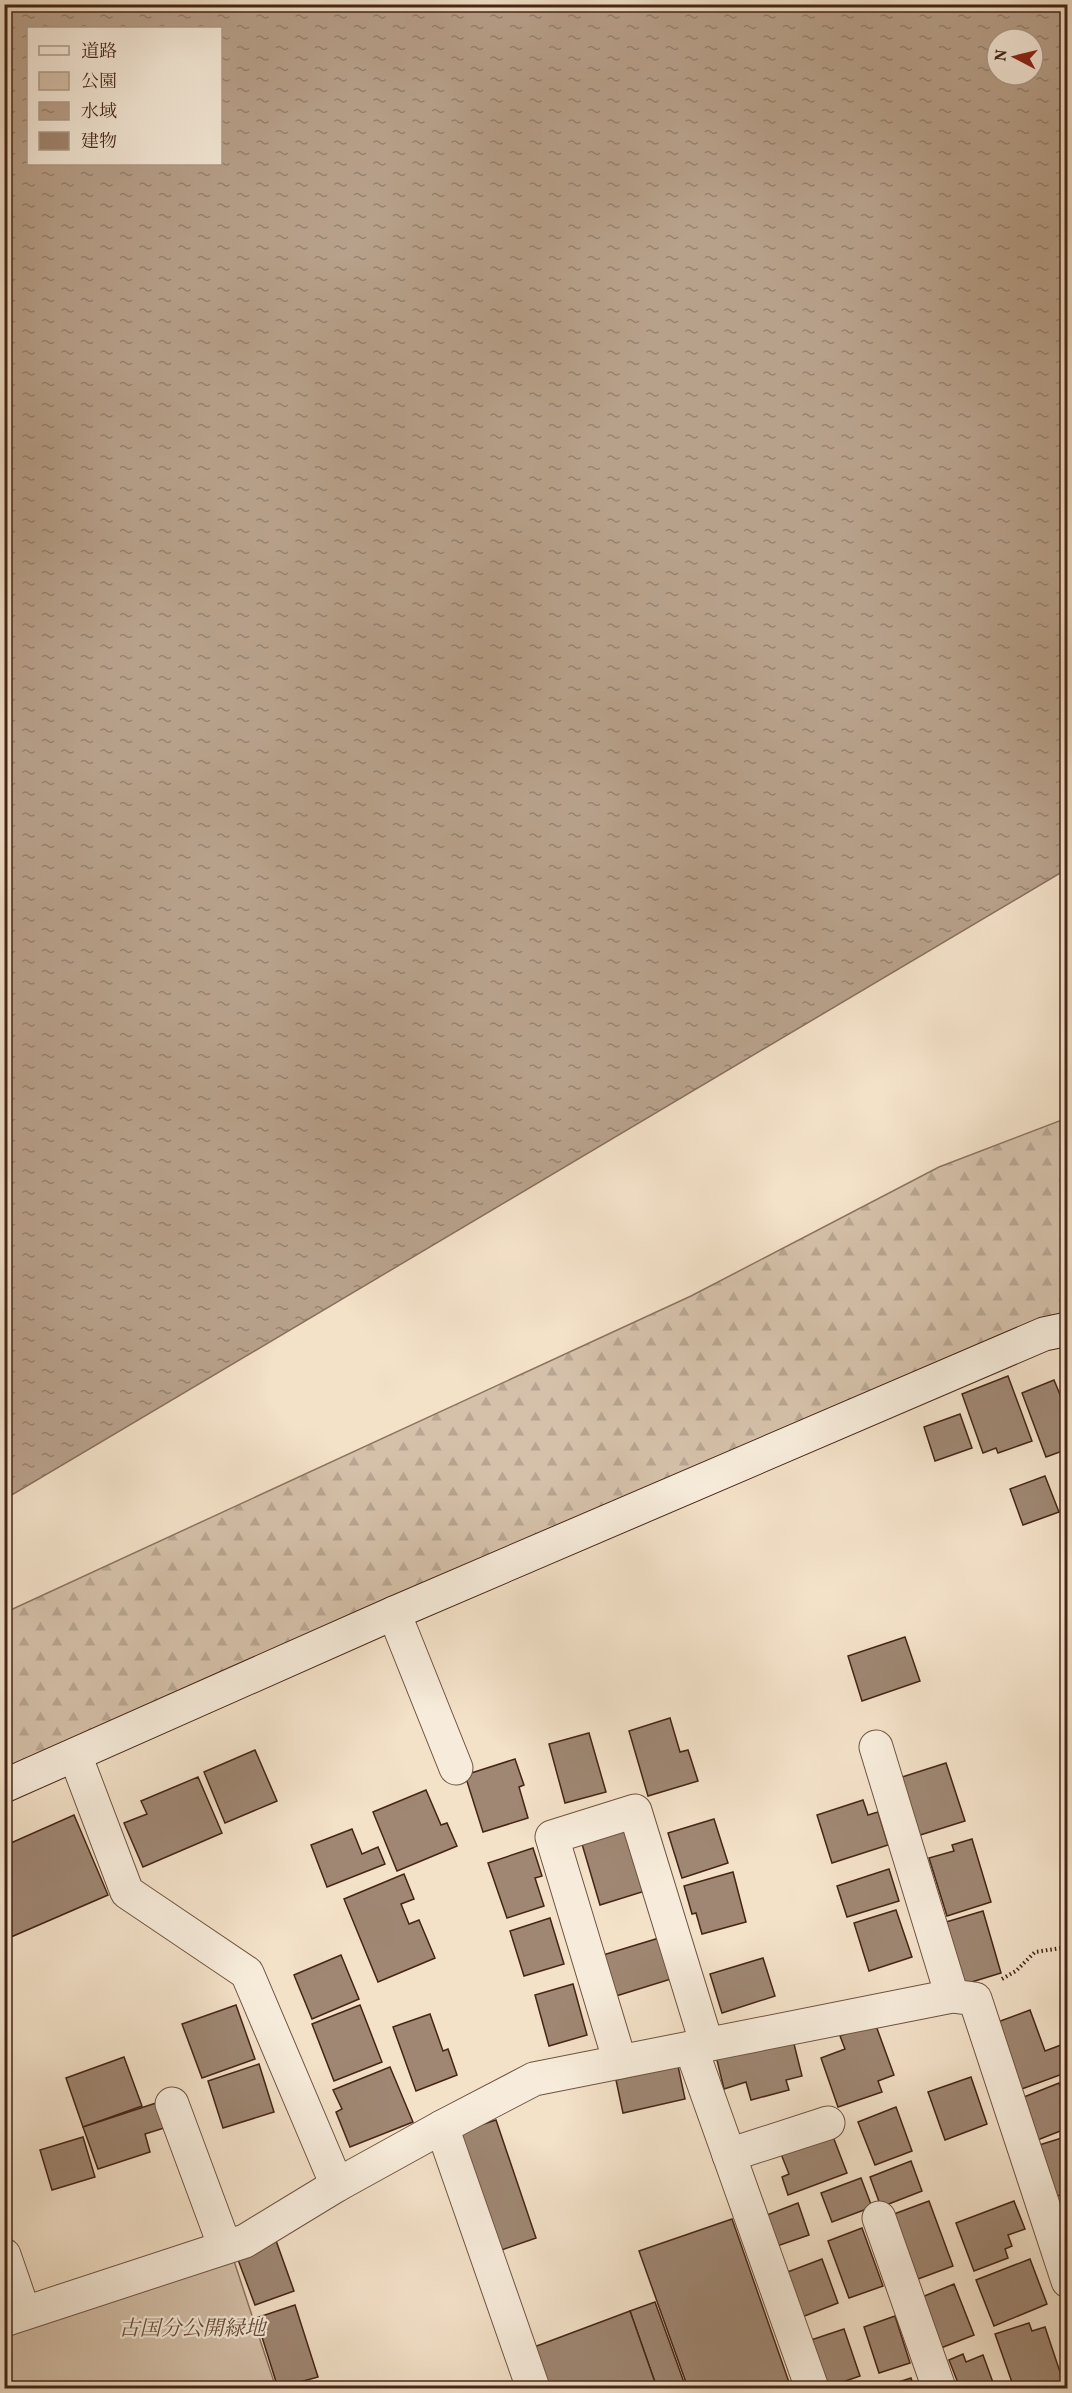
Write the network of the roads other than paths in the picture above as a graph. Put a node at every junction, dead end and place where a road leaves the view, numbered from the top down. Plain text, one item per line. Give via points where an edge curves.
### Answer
1 (1068, 1329) edge
2 (394, 1613) junction
3 (876, 1747) dead end
4 (75, 1755) junction
5 (456, 1768) dead end
6 (4, 1786) edge
7 (952, 1996) junction
8 (699, 2047) junction
9 (620, 2062) junction
10 (172, 2104) dead end
11 (828, 2123) dead end
12 (442, 2127) junction
13 (729, 2155) junction
14 (337, 2185) junction
15 (879, 2218) dead end
16 (225, 2247) junction
17 (4, 2255) edge
18 (1068, 2281) edge
19 (14, 2317) edge
20 (533, 2388) edge
21 (812, 2388) edge
22 (939, 2388) edge

1 - 2 street via 1033,1339
2 - 4 street
2 - 5 street
3 - 7 street
4 - 6 street
4 - 14 street via 127,1892 247,1973
7 - 8 street
7 - 18 street via 975,1999
8 - 9 street
8 - 9 street via 635,1811 552,1837
8 - 13 street
9 - 12 street via 534,2079
10 - 16 street
11 - 13 street
12 - 14 street
12 - 20 street
13 - 21 street
14 - 16 street via 245,2241
15 - 22 street
16 - 19 street
17 - 19 street

